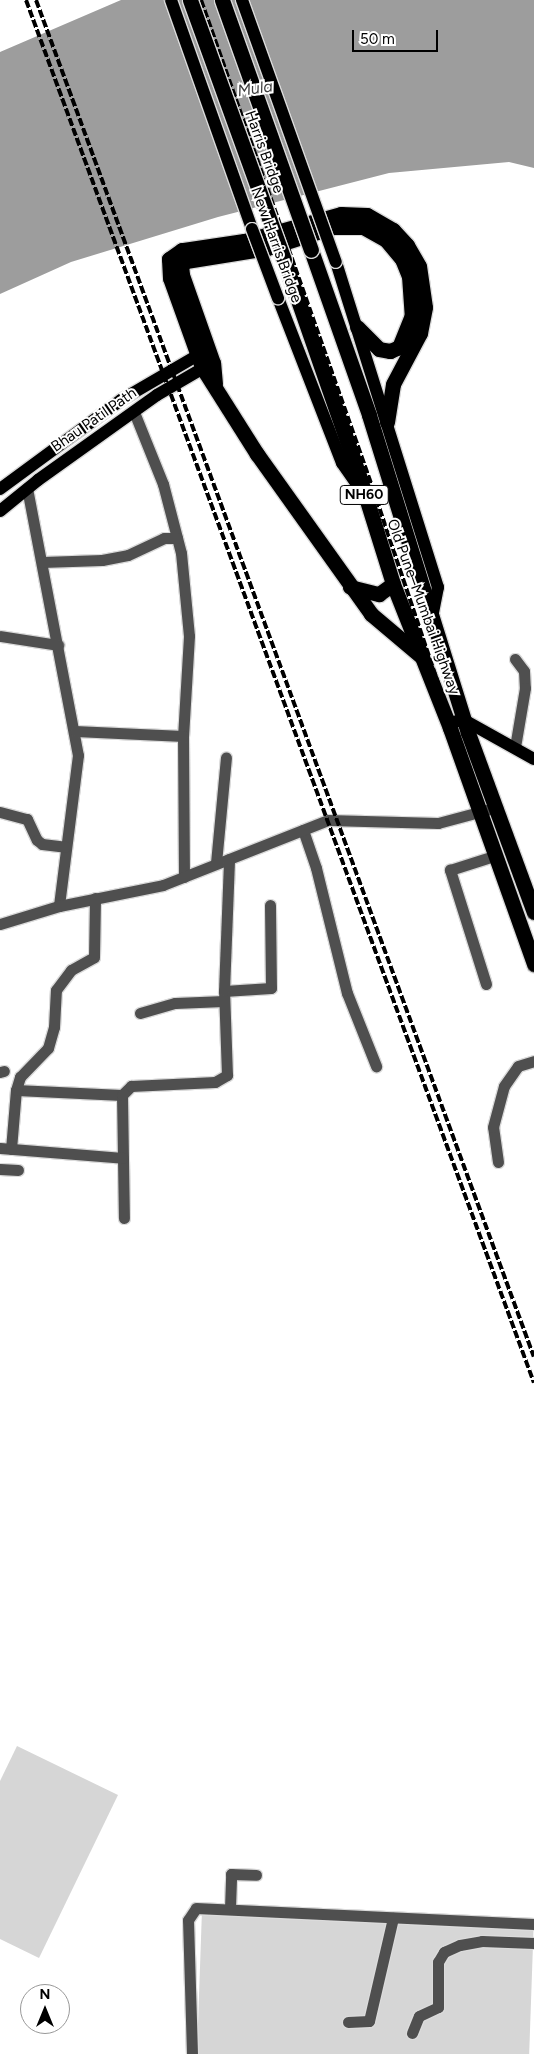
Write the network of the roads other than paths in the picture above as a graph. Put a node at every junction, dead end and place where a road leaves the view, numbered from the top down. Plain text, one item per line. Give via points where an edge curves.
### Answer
1 (171, 0) edge
2 (190, 0) edge
3 (222, 0) edge
4 (242, 0) edge
5 (311, 250) joint
6 (284, 260) joint
7 (357, 327) junction
8 (205, 359) junction
9 (134, 412) junction
10 (387, 422) junction
11 (27, 488) junction
12 (0, 489) edge
13 (364, 496) junction
14 (0, 511) edge
15 (178, 538) junction
16 (42, 562) junction
17 (393, 584) junction
18 (350, 587) junction
19 (432, 617) junction
20 (0, 636) edge
21 (58, 644) junction
22 (422, 657) junction
23 (515, 659) dead end
24 (464, 720) junction
25 (448, 723) junction
26 (75, 731) junction
27 (183, 736) junction
28 (515, 748) junction
29 (226, 757) dead end
30 (534, 759) edge
31 (487, 810) junction
32 (0, 812) edge
33 (303, 830) junction
34 (65, 847) junction
35 (494, 856) junction
36 (229, 859) junction
37 (216, 863) junction
38 (184, 877) junction
39 (95, 898) junction
40 (270, 905) dead end
41 (58, 906) junction
42 (534, 912) edge
43 (0, 924) edge
44 (534, 964) edge
45 (486, 984) dead end
46 (224, 996) junction
47 (140, 1013) dead end
48 (534, 1061) edge
49 (376, 1066) dead end
50 (16, 1090) junction
51 (122, 1095) junction
52 (6, 1148) edge
53 (123, 1158) junction
54 (498, 1162) dead end
55 (0, 1169) edge
56 (18, 1170) dead end
57 (124, 1218) dead end
58 (256, 1875) dead end
59 (230, 1908) junction
60 (393, 1918) junction
61 (534, 1924) edge
62 (534, 1943) edge
63 (348, 2022) dead end
64 (412, 2033) dead end
65 (192, 2054) edge

1 - 13 main road, New Harris Bridge, bridge via 278,298 342,462
2 - 6 highway, Harris Bridge / NH60, bridge
3 - 5 highway, Harris Bridge / NH60, bridge
4 - 7 main road, bridge
5 - 19 highway, Old Pune–Mumbai Highway / NH60 via 370,415
6 - 13 highway, Old Pune–Mumbai Highway / NH60
7 - 8 highway via 380,349 390,351 399,347 412,315 409,276 402,259 386,240 364,227 333,227 267,248 182,263 182,275
7 - 10 main road
8 - 9 main road, Bhau Patil Path
8 - 10 highway via 170,278 168,266 174,253 264,236 331,215 367,215 393,230 407,245 419,266 425,297 423,325 393,384
8 - 12 main road, Bhau Patil Path via 121,400
8 - 18 highway via 215,384 257,454
9 - 11 main road, Bhau Patil Path
9 - 15 street via 163,484
10 - 19 main road via 403,483 438,587
11 - 14 main road, Bhau Patil Path
11 - 16 street
13 - 17 highway, Old Pune–Mumbai Highway / NH60
15 - 16 street via 164,538 128,555 102,560
15 - 27 street via 189,636
16 - 21 street
17 - 18 highway via 379,594
17 - 22 highway, Old Pune–Mumbai Highway / NH60
18 - 22 highway via 370,614
19 - 24 highway, Old Pune–Mumbai Highway / NH60
20 - 21 street
21 - 26 street
22 - 25 highway, Old Pune–Mumbai Highway / NH60
23 - 28 street via 524,671 525,688
24 - 25 main road
24 - 28 main road
24 - 31 highway, NH60
25 - 31 highway, Old Pune–Mumbai Highway / NH60
26 - 27 street
26 - 34 street via 78,755
27 - 38 street
28 - 30 main road
29 - 37 street
31 - 33 street via 438,823 328,820
31 - 35 highway, Old Pune–Mumbai Highway / NH60
31 - 42 highway, NH60
32 - 34 street via 27,819 36,840 42,844
33 - 36 street
33 - 49 street via 316,868 347,993
34 - 41 street
35 - 44 highway, Old Pune–Mumbai Highway / NH60
35 - 45 street via 450,870
36 - 37 street
36 - 46 street
37 - 38 street
38 - 39 street via 163,885
39 - 41 street
39 - 50 street via 94,957 71,970 56,990 54,1028 48,1048 20,1078
40 - 46 street via 270,988
41 - 43 street
46 - 47 street via 175,1003
46 - 51 street via 225,1078 215,1082 142,1084 131,1086
48 - 54 street via 518,1066 504,1086 494,1127
50 - 51 street
50 - 52 street
51 - 53 street
52 - 53 street
53 - 57 street
55 - 56 street
58 - 59 street via 231,1874
59 - 60 street
59 - 65 street via 196,1908 188,1920
60 - 61 street
60 - 63 street via 369,2021
62 - 64 street via 482,1941 451,1947 438,1962 438,2007 419,2016

